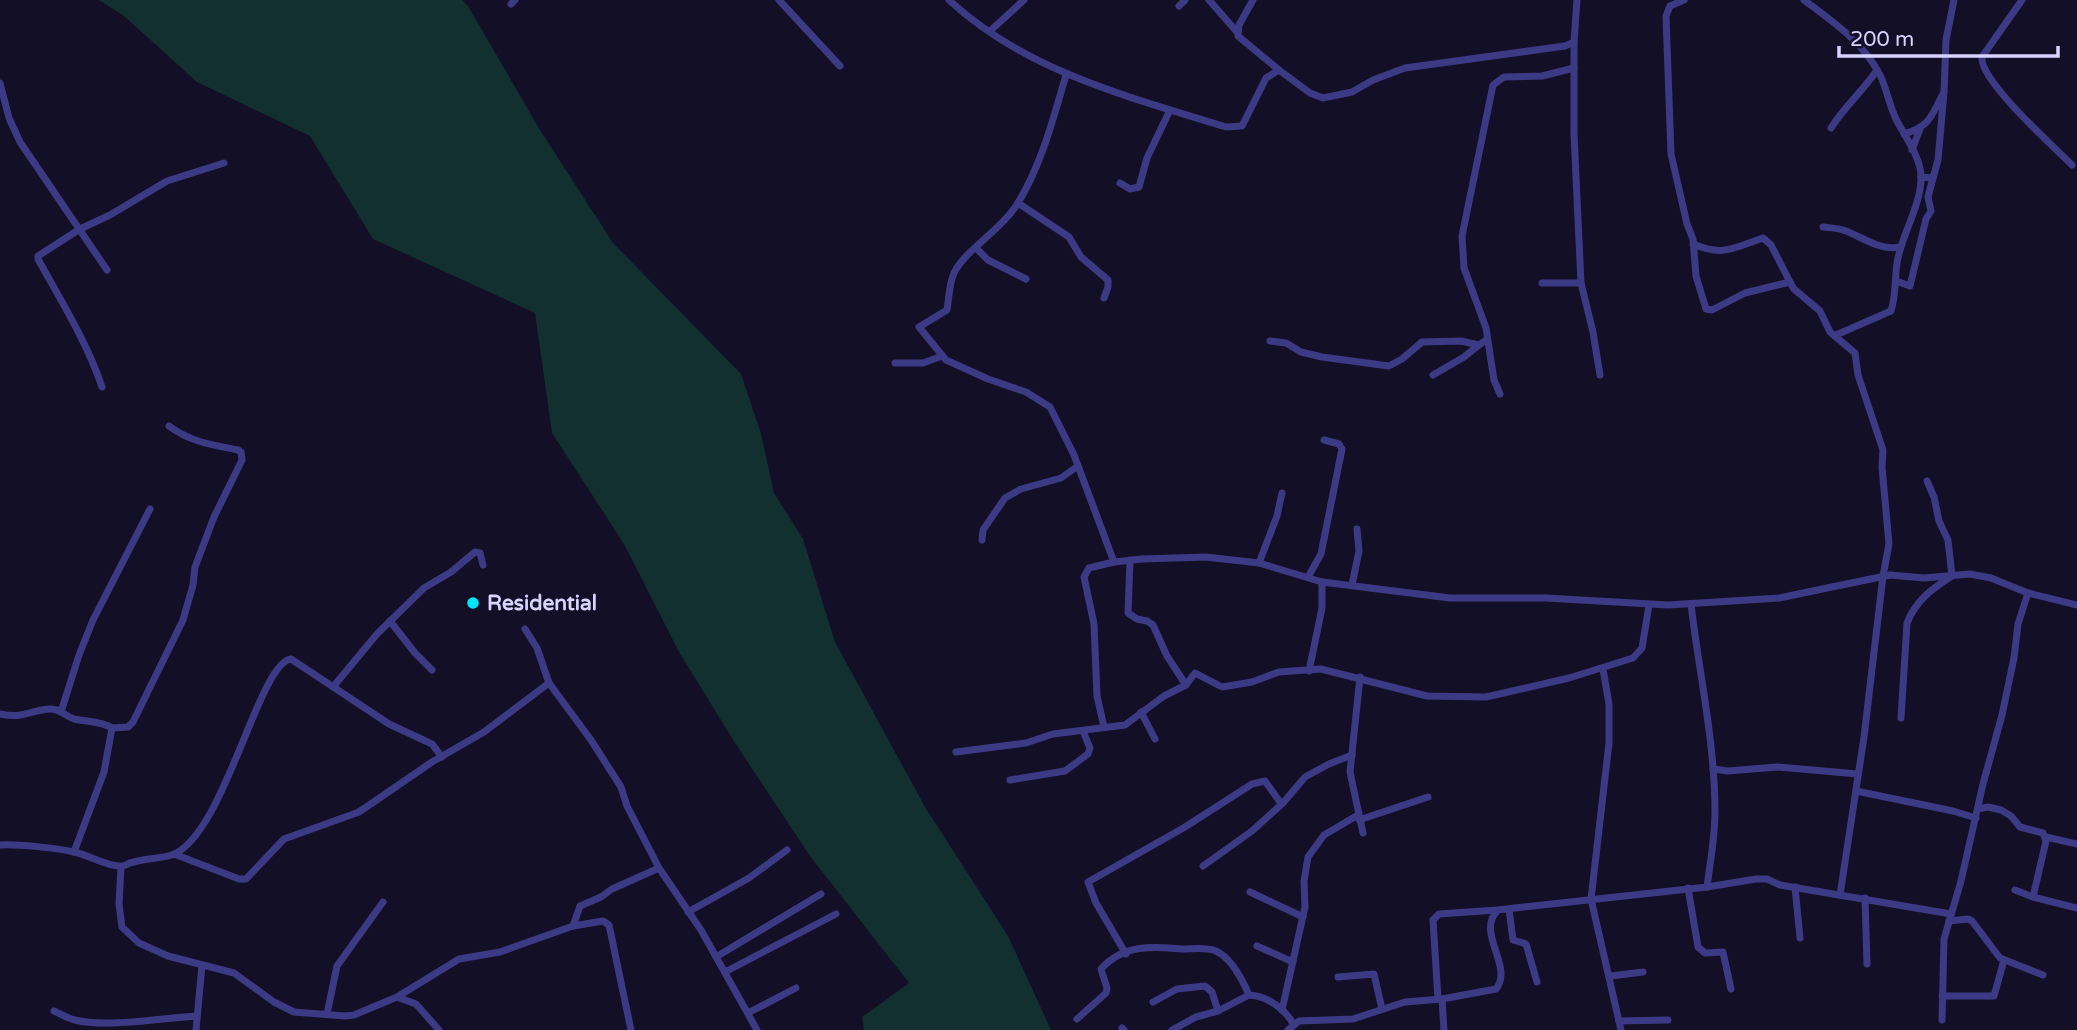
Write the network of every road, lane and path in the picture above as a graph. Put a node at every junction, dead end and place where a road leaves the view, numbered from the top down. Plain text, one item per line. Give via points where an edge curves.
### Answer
1 (779, 0) edge
2 (949, 0) edge
3 (1024, 0) edge
4 (1185, 0) edge
5 (1209, 0) edge
6 (1253, 0) edge
7 (1577, 0) edge
8 (1684, 0) edge
9 (1804, 0) edge
10 (1954, 0) edge
11 (2022, 0) edge
12 (789, 4) edge
13 (1179, 6) dead end
14 (990, 31) junction
15 (1237, 32) junction
16 (1574, 42) junction
17 (840, 66) dead end
18 (1574, 68) junction
19 (1279, 70) junction
20 (1877, 71) junction
21 (1066, 75) junction
22 (0, 83) edge
23 (1944, 92) junction
24 (1170, 110) junction
25 (1928, 123) junction
26 (1831, 128) dead end
27 (1941, 128) junction
28 (1920, 129) junction
29 (1904, 134) junction
30 (1912, 150) junction
31 (224, 163) dead end
32 (2072, 165) dead end
33 (1921, 177) junction
34 (1933, 178) junction
35 (1120, 183) dead end
36 (1018, 204) junction
37 (1823, 227) dead end
38 (80, 229) junction
39 (1693, 244) junction
40 (1900, 247) junction
41 (976, 248) junction
42 (107, 270) dead end
43 (1026, 279) dead end
44 (1896, 281) junction
45 (1542, 282) dead end
46 (1790, 282) junction
47 (1581, 284) junction
48 (1104, 298) dead end
49 (1836, 335) junction
50 (1270, 341) dead end
51 (1483, 342) junction
52 (942, 356) junction
53 (895, 363) dead end
54 (1433, 375) dead end
55 (1600, 375) dead end
56 (102, 387) dead end
57 (1500, 394) dead end
58 (169, 426) dead end
59 (1324, 440) dead end
60 (1078, 466) junction
61 (1927, 481) dead end
62 (1282, 493) dead end
63 (150, 509) dead end
64 (1357, 529) dead end
65 (982, 540) dead end
66 (1129, 560) junction
67 (1114, 562) junction
68 (1259, 564) junction
69 (483, 565) dead end
70 (1883, 576) junction
71 (1952, 576) junction
72 (1308, 577) junction
73 (1924, 578) junction
74 (1322, 582) junction
75 (1352, 585) junction
76 (1928, 591) junction
77 (2028, 593) junction
78 (1691, 604) junction
79 (1649, 605) junction
80 (2077, 605) edge
81 (390, 621) junction
82 (525, 629) dead end
83 (1604, 668) junction
84 (432, 670) dead end
85 (1309, 671) junction
86 (1360, 677) junction
87 (549, 683) junction
88 (1186, 685) junction
89 (333, 687) junction
90 (2001, 704) dead end
91 (61, 712) junction
92 (1141, 712) junction
93 (0, 714) edge
94 (1901, 718) dead end
95 (1104, 727) junction
96 (112, 728) junction
97 (1083, 731) junction
98 (1155, 739) dead end
99 (956, 752) dead end
100 (1352, 755) junction
101 (442, 757) junction
102 (1713, 769) junction
103 (1858, 774) junction
104 (1010, 779) dead end
105 (1856, 791) junction
106 (1429, 797) dead end
107 (1282, 804) junction
108 (1978, 809) junction
109 (1358, 818) junction
110 (1976, 818) junction
111 (1363, 833) dead end
112 (2046, 837) junction
113 (2077, 844) edge
114 (0, 845) edge
115 (787, 850) dead end
116 (74, 852) junction
117 (174, 854) junction
118 (1203, 866) dead end
119 (121, 867) junction
120 (659, 868) junction
121 (1707, 887) junction
122 (1795, 887) junction
123 (1688, 888) junction
124 (2014, 890) dead end
125 (1250, 892) dead end
126 (821, 894) dead end
127 (1840, 895) junction
128 (2033, 897) junction
129 (1865, 898) junction
130 (1591, 899) junction
131 (383, 902) dead end
132 (2077, 908) edge
133 (1508, 909) junction
134 (1497, 911) junction
135 (688, 912) junction
136 (836, 914) dead end
137 (1303, 917) junction
138 (1950, 917) junction
139 (573, 926) junction
140 (1800, 938) dead end
141 (1257, 946) dead end
142 (1126, 954) junction
143 (716, 957) junction
144 (2004, 960) junction
145 (1293, 962) junction
146 (1867, 964) dead end
147 (202, 965) junction
148 (725, 972) junction
149 (1643, 972) dead end
150 (2043, 975) dead end
151 (1611, 976) junction
152 (1338, 977) dead end
153 (1537, 982) dead end
154 (796, 988) dead end
155 (1731, 989) dead end
156 (1249, 995) junction
157 (1942, 996) junction
158 (397, 997) junction
159 (1440, 999) junction
160 (1153, 1002) dead end
161 (1382, 1009) junction
162 (1282, 1010) junction
163 (54, 1011) dead end
164 (1218, 1011) junction
165 (748, 1013) junction
166 (327, 1014) junction
167 (197, 1016) junction
168 (1077, 1019) dead end
169 (1668, 1020) dead end
170 (1942, 1020) dead end
171 (1619, 1021) junction
172 (1291, 1028) edge
173 (196, 1030) edge
174 (439, 1030) edge
175 (631, 1030) edge
176 (757, 1030) edge
177 (1172, 1030) edge
178 (1444, 1030) edge
179 (1622, 1030) edge

1 - 12 street
2 - 14 street
3 - 14 street
4 - 13 street
5 - 15 street
6 - 15 street
7 - 16 street
8 - 39 street via 1670,6 1665,23 1671,154
9 - 20 street via 1860,44
10 - 23 street via 1946,40
11 - 32 street via 1982,57 1982,64 2025,120
12 - 17 street
14 - 21 street
15 - 19 street
16 - 18 street
16 - 19 street via 1405,68 1352,92 1323,98
18 - 47 street
18 - 51 street via 1531,78 1504,77 1493,85 1462,236 1464,268 1486,328
19 - 24 street via 1266,78 1242,126 1226,127
20 - 26 street
20 - 29 street
21 - 24 street
21 - 36 street
22 - 38 street via 20,142
23 - 25 street
23 - 27 street
24 - 35 street via 1139,187
25 - 27 street
25 - 28 street
27 - 34 street
28 - 29 street
28 - 30 street
29 - 30 street
30 - 33 street
31 - 38 street via 167,181
33 - 34 street
33 - 40 street
34 - 44 street via 1928,197 1931,211 1910,286
36 - 41 street
36 - 48 street via 1069,237 1081,257 1108,281
37 - 40 street via 1842,229 1880,246
38 - 42 street
38 - 56 street via 41,253 38,260
39 - 46 street via 1712,251 1729,250 1763,238
39 - 46 street via 1696,276 1708,311 1745,293
40 - 44 street
41 - 43 street via 988,260
41 - 52 street via 954,275 947,310 919,327
44 - 49 street via 1891,311
45 - 47 street
46 - 49 street via 1818,308
47 - 55 street
49 - 70 street via 1855,353 1883,450 1889,544
50 - 51 street via 1322,357 1390,366 1422,342
51 - 54 street
51 - 57 street via 1490,349
52 - 53 street via 923,363
52 - 60 street via 1050,407
58 - 96 street via 198,442 238,450 243,460 195,567 183,620 156,679 133,722
59 - 72 street via 1339,443 1342,449 1321,554
60 - 65 street via 1061,478 1005,498 983,530
60 - 67 street
61 - 71 street via 1948,540
62 - 68 street
63 - 91 street via 93,620
64 - 75 street via 1359,551
66 - 67 street
66 - 68 street via 1206,556
66 - 88 street via 1128,612 1153,625
67 - 95 street via 1090,568 1084,578 1094,624 1097,696
68 - 72 street
69 - 81 street via 480,553 475,552 424,588
70 - 73 street
70 - 78 street via 1793,596
70 - 103 street
71 - 73 street
71 - 76 street
71 - 77 street via 1980,576
72 - 74 street
73 - 76 street
74 - 75 street
74 - 85 street via 1322,608
75 - 79 street via 1450,598
76 - 94 street via 1907,623
77 - 80 street
77 - 90 street via 2019,606
77 - 108 street
78 - 79 street
78 - 102 street
79 - 83 street via 1639,653
81 - 84 street
81 - 89 street
82 - 87 street
83 - 86 street via 1476,698 1427,696
83 - 130 street via 1609,743
85 - 86 street via 1321,668
85 - 88 street via 1279,672 1222,687 1195,673
86 - 100 street
87 - 101 street
87 - 120 street via 621,788
88 - 92 street
89 - 101 street via 389,724 432,744
89 - 117 street via 291,659 282,662 202,827
91 - 93 street via 47,709 22,717
91 - 96 street
92 - 95 street via 1118,728
92 - 98 street
95 - 97 street
96 - 116 street via 104,772
97 - 99 street
97 - 104 street via 1088,754 1065,771
100 - 107 street via 1305,777
100 - 109 street via 1351,782
101 - 117 street via 359,813 284,839 246,878
102 - 103 street via 1777,767
102 - 121 street via 1715,814
103 - 105 street
105 - 110 street
105 - 127 street
106 - 109 street
107 - 118 street
107 - 142 street via 1265,781 1252,784 1088,882
108 - 110 street
108 - 112 street via 2001,810 2020,827
109 - 111 street
109 - 137 street via 1324,835 1308,857
110 - 138 street
112 - 113 street
112 - 128 street
114 - 116 street
115 - 135 street
116 - 119 street
117 - 119 street
119 - 147 street via 120,917 128,935 169,956
120 - 135 street
120 - 139 street via 580,906
121 - 122 street via 1756,878
121 - 123 street
122 - 127 street
122 - 140 street
123 - 130 street
123 - 155 street via 1698,947 1705,953 1723,953
124 - 128 street
125 - 137 street
126 - 143 street
127 - 129 street
128 - 132 street
129 - 138 street
129 - 146 street
130 - 133 street
130 - 151 street
131 - 166 street via 337,966
133 - 134 street
133 - 153 street via 1513,940 1526,944
134 - 159 street via 1490,930 1501,972 1498,987
134 - 159 street via 1439,915 1433,920
135 - 143 street
136 - 148 street
137 - 145 street
138 - 144 street via 1972,921
138 - 157 street via 1942,947
139 - 158 street via 499,952 460,960
139 - 175 street via 603,921 609,925
141 - 145 street
142 - 156 street via 1148,946 1216,951
142 - 168 street via 1101,969 1106,993
143 - 148 street
144 - 150 street
144 - 157 street via 1994,996
145 - 162 street
147 - 166 street via 234,973 294,1012
147 - 167 street
148 - 165 street
149 - 151 street
151 - 171 street
152 - 161 street via 1374,974
154 - 165 street
156 - 162 street via 1258,995
156 - 164 street
157 - 170 street
158 - 166 street via 354,1015
158 - 174 street via 416,1004
159 - 161 street
159 - 178 street
160 - 164 street via 1177,989 1205,986
161 - 172 street via 1353,1019 1305,1021
162 - 172 street
163 - 167 street via 88,1021
164 - 177 street
165 - 176 street
167 - 173 street
169 - 171 street
171 - 179 street

